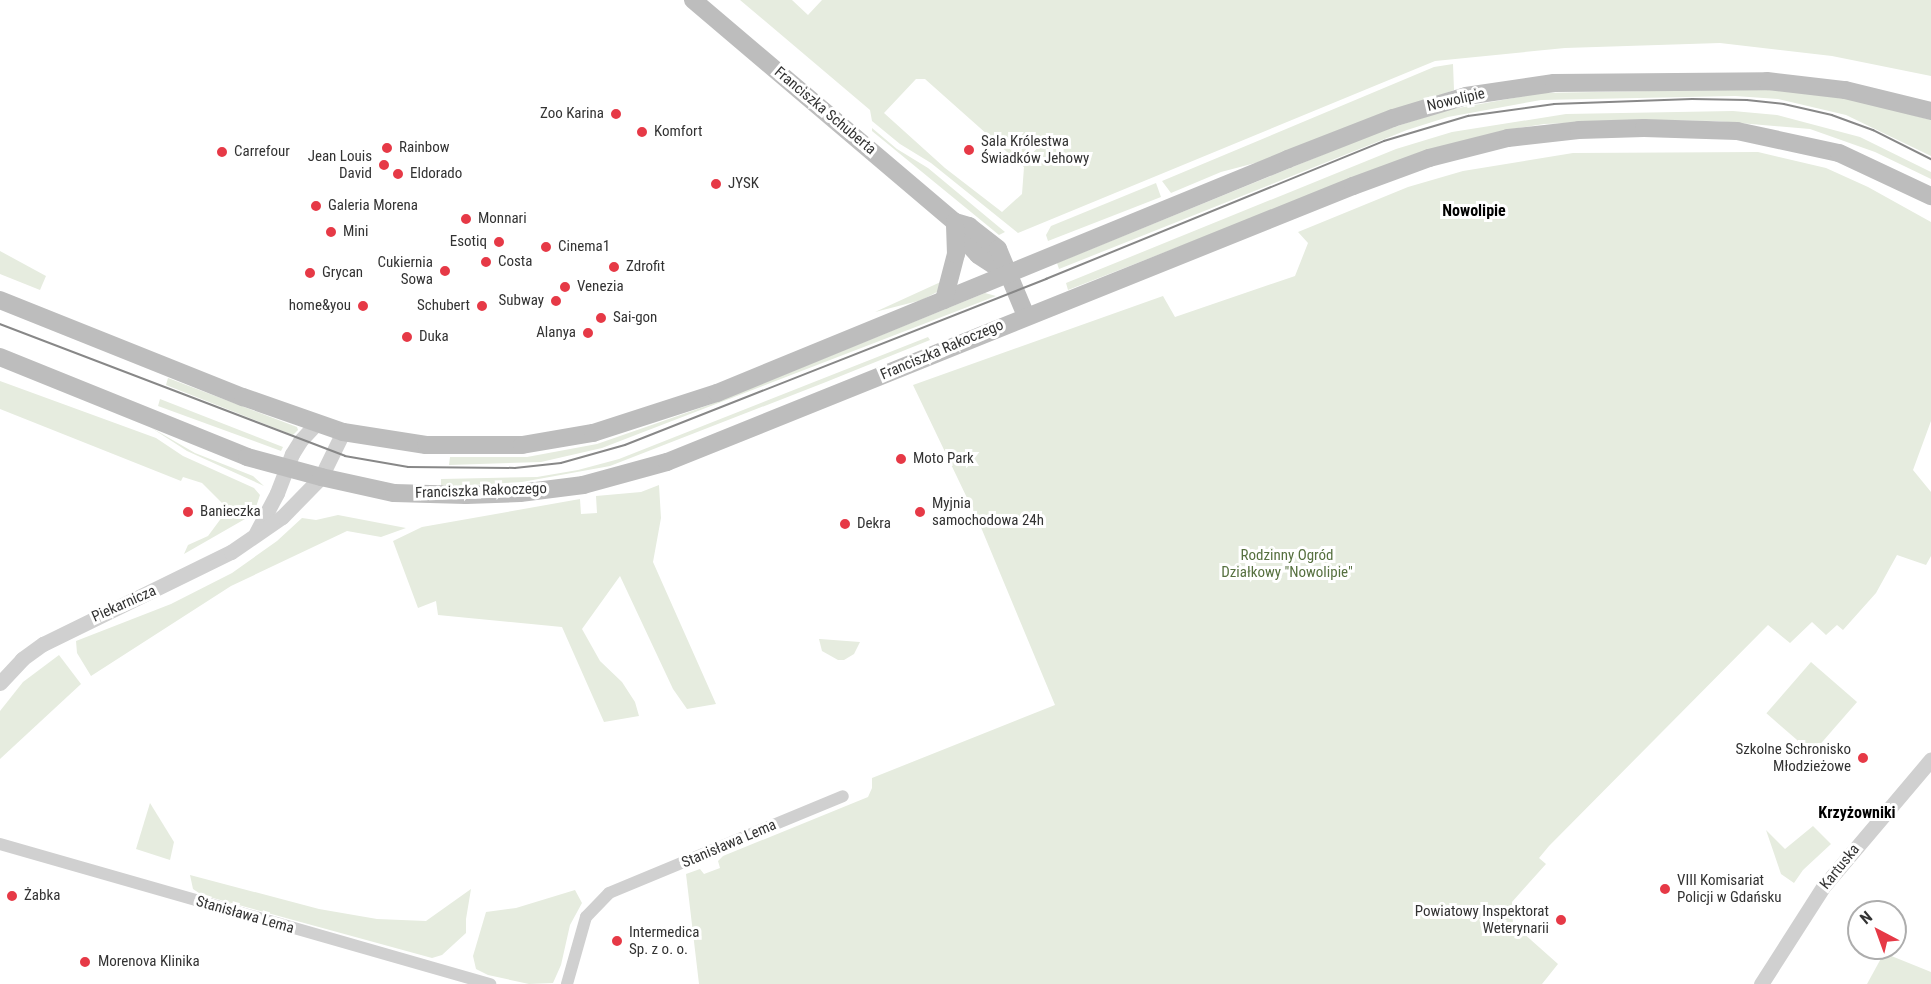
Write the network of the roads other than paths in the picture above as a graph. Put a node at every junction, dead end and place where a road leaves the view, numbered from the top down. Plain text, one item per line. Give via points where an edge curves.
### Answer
1 (693, 0) edge
2 (1931, 111) edge
3 (1931, 196) edge
4 (955, 222) junction
5 (1009, 275) junction
6 (0, 300) edge
7 (944, 300) junction
8 (1026, 316) junction
9 (0, 357) edge
10 (317, 423) junction
11 (343, 432) junction
12 (285, 468) junction
13 (321, 477) junction
14 (255, 536) junction
15 (0, 683) edge
16 (1931, 759) edge
17 (843, 796) dead end
18 (0, 844) edge
19 (490, 984) edge
20 (567, 984) edge
21 (1761, 984) edge

1 - 4 main road, Franciszka Schuberta
2 - 5 main road, Nowolipie via 1845,90 1767,81 1554,83 1466,96 1393,118 1298,155
3 - 8 main road via 1839,153 1737,131 1644,128 1508,138 1430,158 1353,186
4 - 5 main road, Franciszka Schuberta via 978,255
4 - 7 main road via 956,254
5 - 7 main road
5 - 8 main road
6 - 10 main road
7 - 11 main road via 717,393 593,433 522,445 462,447 398,443
8 - 13 main road, Franciszka Rakoczego via 667,462 605,480 520,493 439,495 370,489
9 - 12 main road, Franciszka Rakoczego via 247,457
10 - 11 main road
10 - 12 street, Piekarnicza via 300,441
11 - 13 street, Piekarnicza
12 - 13 main road, Franciszka Rakoczego
12 - 14 street, Piekarnicza via 278,493
13 - 14 street, Piekarnicza via 299,502
14 - 15 street, Piekarnicza via 186,576 43,644
16 - 21 street, Kartuska via 1823,887
17 - 20 street, Stanisława Lema via 609,893 586,917
18 - 19 street, Stanisława Lema

